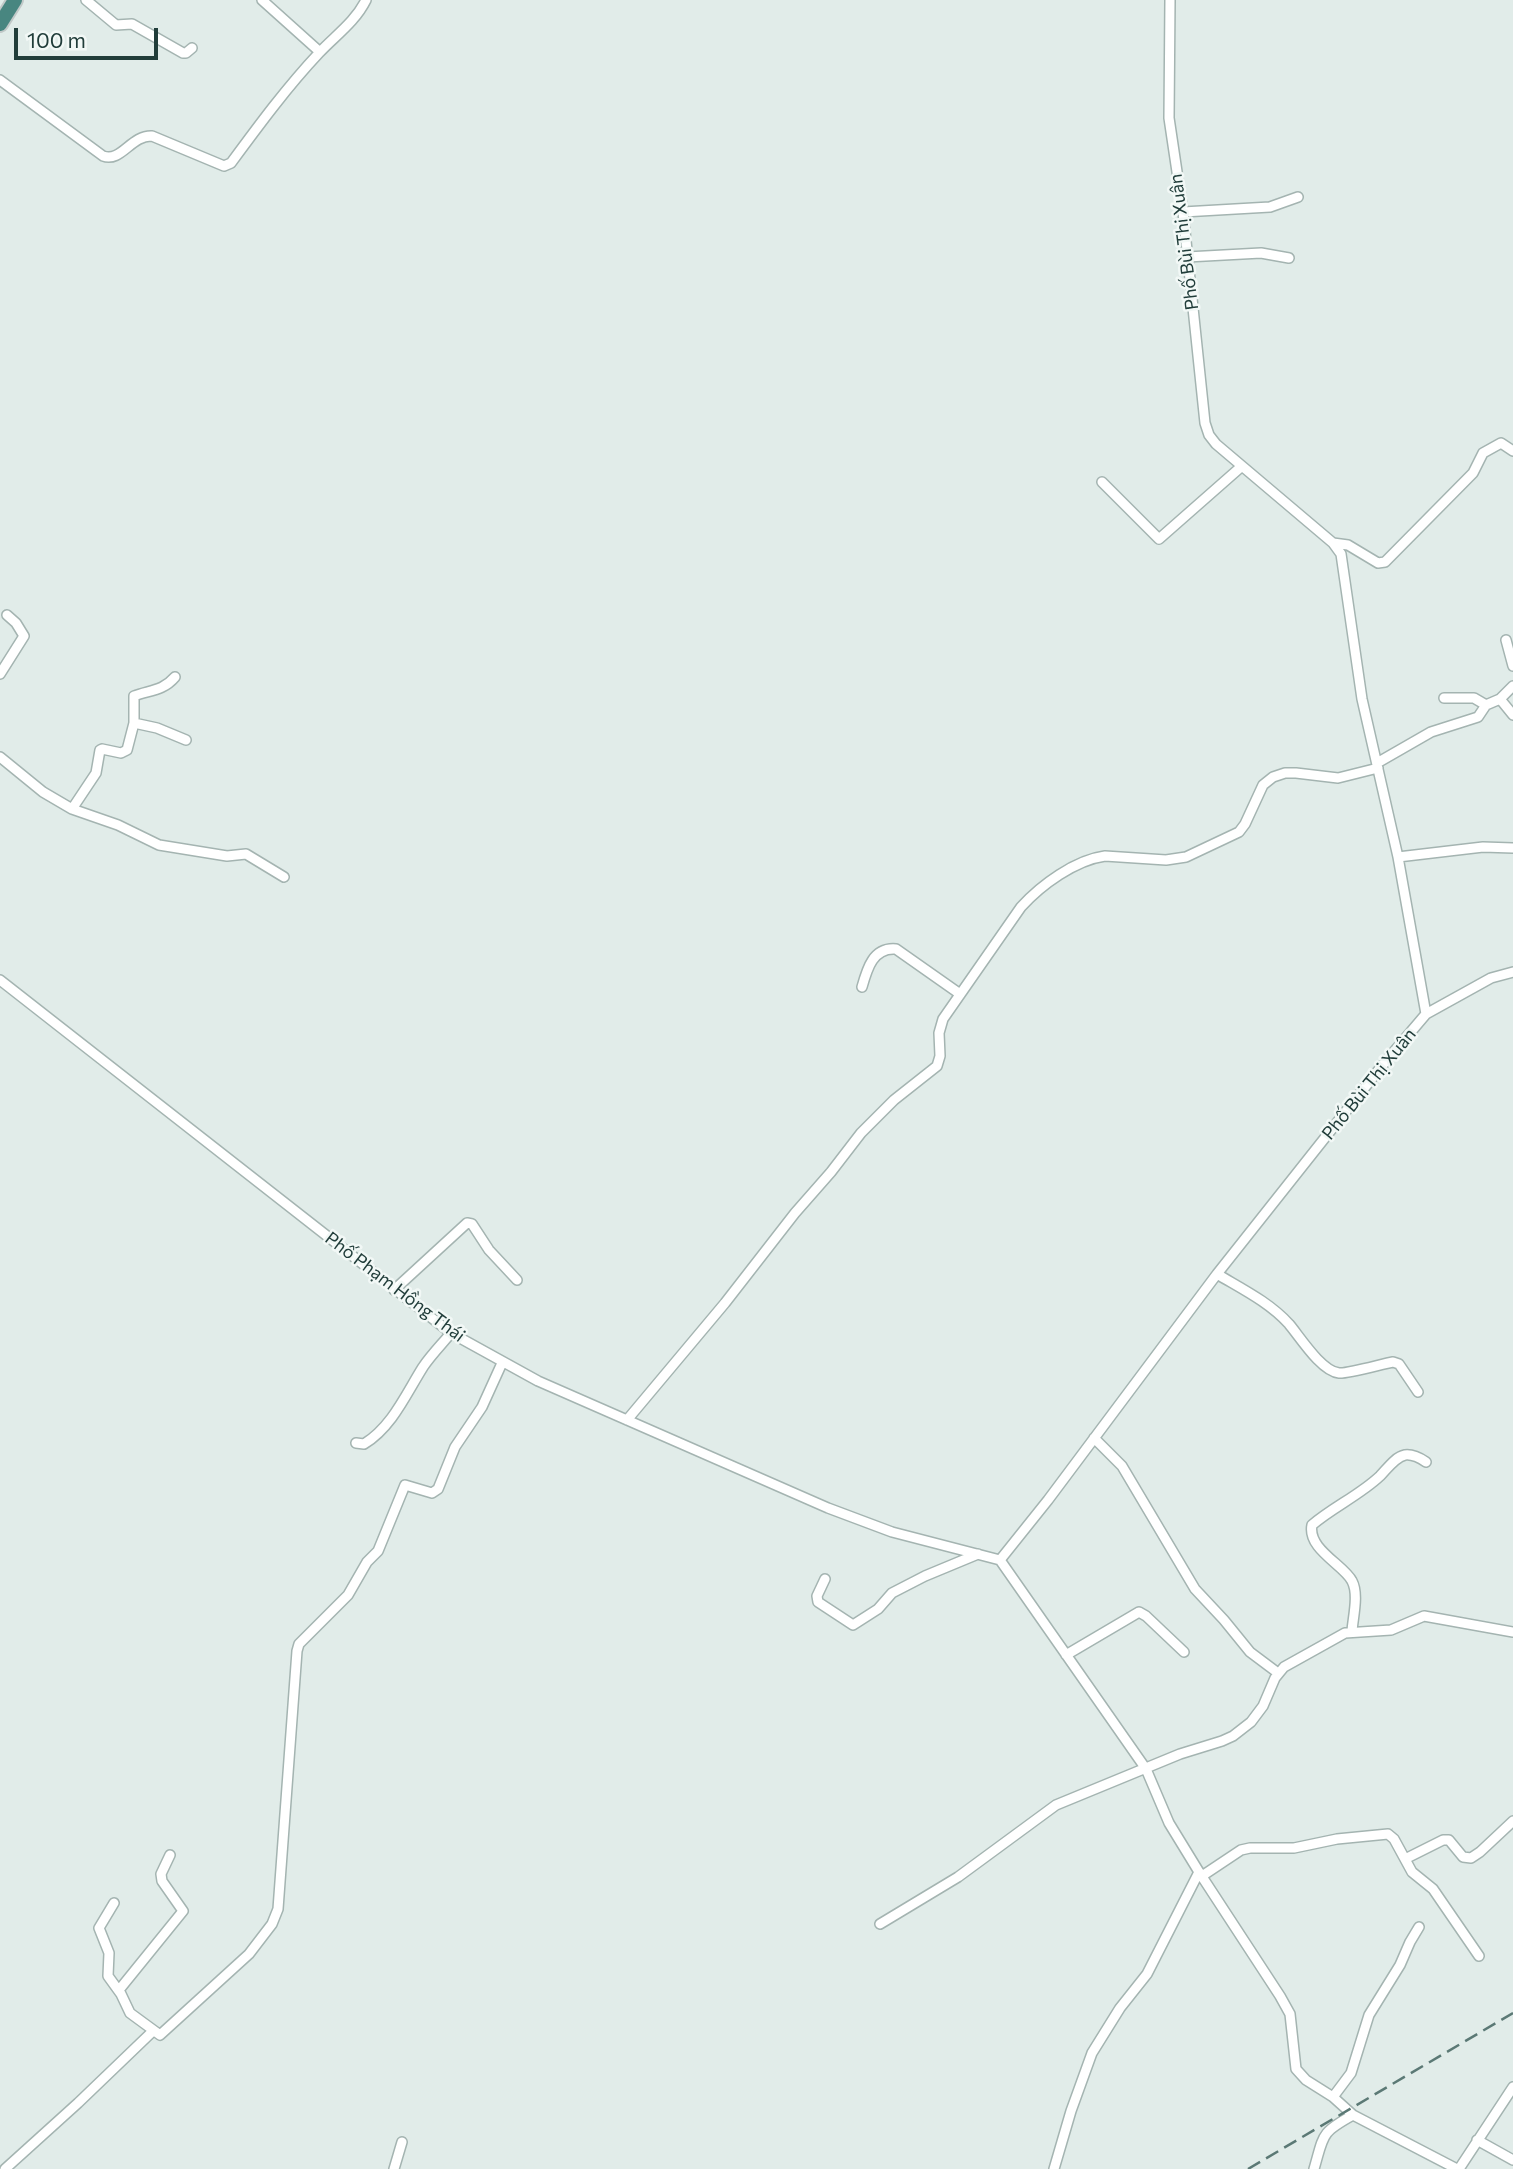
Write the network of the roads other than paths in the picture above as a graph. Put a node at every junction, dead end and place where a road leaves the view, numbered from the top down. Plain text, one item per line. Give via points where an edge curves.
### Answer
1 (15, 0) edge
2 (86, 0) edge
3 (262, 0) edge
4 (366, 0) edge
5 (1170, 0) edge
6 (0, 24) edge
7 (192, 48) dead end
8 (320, 52) junction
9 (0, 79) edge
10 (1298, 197) dead end
11 (1183, 212) junction
12 (1187, 257) junction
13 (1289, 258) dead end
14 (1513, 451) edge
15 (1244, 468) junction
16 (1102, 482) dead end
17 (1333, 543) junction
18 (6, 615) dead end
19 (1506, 640) dead end
20 (1513, 666) edge
21 (0, 674) edge
22 (175, 677) dead end
23 (1513, 686) edge
24 (1444, 698) dead end
25 (1500, 699) junction
26 (1486, 705) junction
27 (1513, 715) edge
28 (134, 723) junction
29 (186, 740) dead end
30 (0, 757) edge
31 (1378, 766) junction
32 (72, 809) junction
33 (1513, 848) edge
34 (1398, 857) junction
35 (284, 877) dead end
36 (1513, 972) edge
37 (0, 980) edge
38 (862, 987) dead end
39 (960, 995) junction
40 (1426, 1014) junction
41 (1217, 1274) junction
42 (517, 1280) dead end
43 (394, 1290) junction
44 (451, 1333) junction
45 (502, 1363) junction
46 (1418, 1392) dead end
47 (627, 1420) junction
48 (1094, 1438) junction
49 (356, 1443) dead end
50 (1426, 1462) dead end
51 (978, 1554) junction
52 (1000, 1560) junction
53 (825, 1579) dead end
54 (1352, 1631) junction
55 (1513, 1632) edge
56 (1184, 1652) dead end
57 (1066, 1655) junction
58 (1278, 1673) junction
59 (1146, 1769) junction
60 (1513, 1821) edge
61 (170, 1855) dead end
62 (1405, 1859) junction
63 (1200, 1874) junction
64 (114, 1903) dead end
65 (880, 1924) dead end
66 (1419, 1927) dead end
67 (1479, 1956) dead end
68 (119, 1990) junction
69 (153, 2031) junction
70 (1513, 2087) edge
71 (1333, 2097) junction
72 (1353, 2115) junction
73 (1477, 2140) junction
74 (402, 2142) dead end
75 (1513, 2160) edge
76 (5, 2169) edge
77 (394, 2169) edge
78 (1054, 2169) edge
79 (1314, 2169) edge
80 (1458, 2169) edge

1 - 6 highway
2 - 7 street via 116,25 132,24 183,53
3 - 8 street
4 - 8 street
5 - 11 street, Phố Bùi Thị Xuân via 1169,117
8 - 9 street via 224,166 152,136 140,138 108,158
10 - 11 street via 1270,206
11 - 12 street, Phố Bùi Thị Xuân
12 - 13 street via 1261,253
12 - 15 street, Phố Bùi Thị Xuân via 1205,423 1216,444
14 - 17 street via 1501,443 1487,450 1474,473 1385,562
15 - 16 street via 1159,539
15 - 17 street, Phố Bùi Thị Xuân
17 - 31 street, Phố Bùi Thị Xuân via 1343,561 1362,699
18 - 21 street via 24,635
19 - 20 street
22 - 28 street via 166,687 134,696
23 - 25 street
24 - 26 street via 1474,698
25 - 26 street
25 - 27 street
26 - 31 street via 1474,719 1431,732
28 - 29 street
28 - 32 street via 124,752 100,750 94,778
30 - 32 street
31 - 34 street, Phố Bùi Thị Xuân
31 - 39 street via 1338,778 1296,773 1273,777 1263,785 1238,832 1186,857 1105,856 1074,866 1021,907
32 - 35 street via 159,845 227,856 246,854
33 - 34 street
34 - 40 street, Phố Bùi Thị Xuân
36 - 40 street via 1491,978
37 - 43 street, Phố Phạm Hồng Thái
38 - 39 street via 868,964 892,948
39 - 47 street via 940,1026 937,1066 861,1133
40 - 41 street, Phố Bùi Thị Xuân
41 - 46 street via 1268,1306 1332,1371 1344,1373 1393,1362
41 - 48 street, Phố Bùi Thị Xuân
42 - 43 street via 467,1223
43 - 44 street, Phố Phạm Hồng Thái
44 - 45 street, Phố Phạm Hồng Thái
44 - 49 street via 378,1434 364,1444
45 - 47 street, Phố Phạm Hồng Thái
45 - 69 street via 482,1407 455,1447 438,1489 432,1493 405,1485 378,1551 348,1595 299,1644 276,1917 243,1959 163,2034
47 - 51 street, Phố Phạm Hồng Thái via 828,1508 892,1532
48 - 52 street, Phố Bùi Thị Xuân
48 - 58 street via 1122,1466 1195,1589 1250,1652
50 - 54 street via 1407,1454 1400,1457 1312,1525 1311,1532 1324,1553 1353,1583
51 - 52 street, Phố Phạm Hồng Thái
51 - 53 street via 892,1593 853,1625 818,1602
52 - 57 street
54 - 55 street via 1382,1631 1432,1616
54 - 58 street
56 - 57 street via 1139,1612
57 - 59 street
58 - 59 street via 1263,1706 1242,1730
59 - 63 street via 1169,1823
59 - 65 street via 1047,1810 958,1877
60 - 62 street via 1471,1858 1443,1840
61 - 68 street via 162,1881 183,1911
62 - 63 street via 1388,1834 1294,1848 1241,1850
62 - 67 street via 1412,1872 1433,1889
63 - 71 street via 1290,2014 1296,2069
63 - 78 street via 1147,1974 1092,2053
64 - 68 street via 99,1928 109,1953 108,1976
66 - 71 street via 1369,2015 1351,2073
68 - 69 street via 130,2012
69 - 76 street
70 - 73 street
71 - 72 street
72 - 79 street via 1324,2135
72 - 80 street
73 - 75 street
73 - 80 street
74 - 77 street

